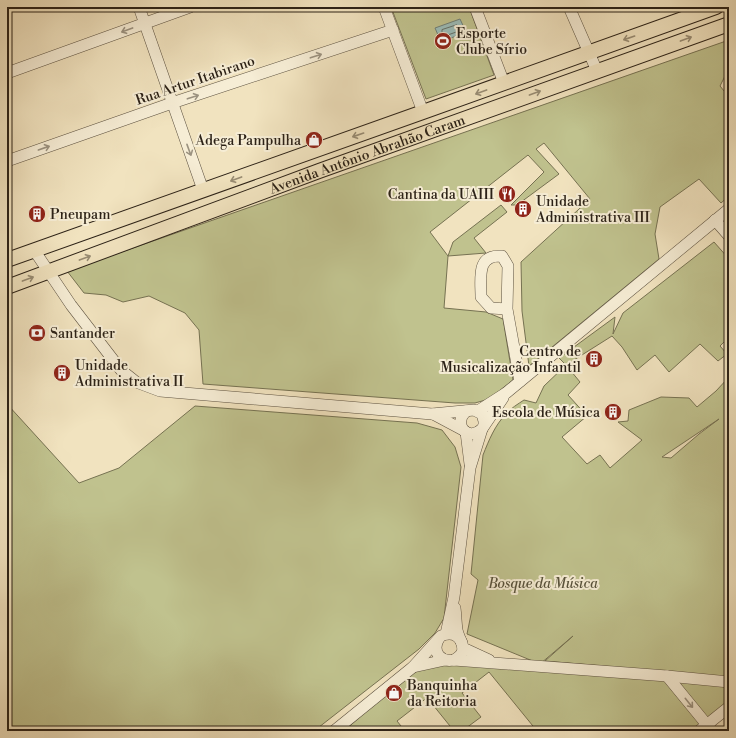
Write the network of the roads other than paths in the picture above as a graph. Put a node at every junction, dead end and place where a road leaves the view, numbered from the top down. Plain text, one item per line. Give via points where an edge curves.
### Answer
1 (139, 7) edge
2 (190, 7) edge
3 (384, 7) edge
4 (475, 7) edge
5 (569, 7) edge
6 (716, 7) edge
7 (144, 23) junction
8 (729, 24) edge
9 (393, 30) junction
10 (590, 52) junction
11 (597, 71) junction
12 (7, 72) edge
13 (504, 84) junction
14 (172, 103) junction
15 (424, 112) junction
16 (312, 152) junction
17 (7, 161) edge
18 (319, 171) junction
19 (203, 190) junction
20 (729, 209) edge
21 (715, 220) junction
22 (729, 236) edge
23 (34, 250) junction
24 (7, 260) edge
25 (48, 272) junction
26 (7, 287) edge
27 (507, 309) junction
28 (520, 381) junction
29 (506, 392) junction
30 (478, 411) junction
31 (466, 412) junction
32 (432, 414) junction
33 (483, 427) junction
34 (464, 431) junction
35 (470, 468) junction
36 (454, 597) junction
37 (442, 637) junction
38 (463, 646) junction
39 (449, 660) junction
40 (501, 664) junction
41 (413, 667) junction
42 (667, 676) junction
43 (729, 682) edge
44 (729, 707) edge
45 (706, 729) edge
46 (334, 731) edge

1 - 7 street
2 - 7 street
3 - 9 street
4 - 13 street
5 - 10 street
6 -> 10 main road, Avenida Antônio Abrahão Caram
7 -> 12 street
7 - 14 street
11 -> 8 main road, Avenida Antônio Abrahão Caram
14 -> 9 street, Rua Artur Itabirano
9 - 15 street
10 - 11 street
10 - 13 main road, Avenida Antônio Abrahão Caram
18 -> 11 main road, Avenida Antônio Abrahão Caram
13 -> 15 main road, Avenida Antônio Abrahão Caram
17 -> 14 street, Rua Artur Itabirano
14 -> 19 street
15 -> 16 main road, Avenida Antônio Abrahão Caram
16 - 18 main road
16 -> 19 main road, Avenida Antônio Abrahão Caram
25 -> 18 main road, Avenida Antônio Abrahão Caram
19 - 23 main road, Avenida Antônio Abrahão Caram
20 - 21 street
21 - 22 street
21 - 28 street
23 - 24 main road, Avenida Antônio Abrahão Caram
23 - 25 street
26 -> 25 main road, Avenida Antônio Abrahão Caram
25 - 32 street via 121,370 136,382 160,391
27 - 27 street via 508,266 502,256 488,258 483,264 481,297 491,308
27 - 28 street
28 - 29 street
29 - 30 street
29 - 33 street
30 - 31 street
30 - 33 street via 483,417
31 - 32 street
31 - 34 street via 460,420
32 - 34 street
33 - 34 street via 475,434
33 - 35 street
34 - 35 street
35 - 36 street
36 - 37 street
36 - 38 street via 457,630
37 - 38 street via 453,634
37 - 39 street via 436,644 437,654
37 - 41 street
38 - 39 street via 462,653
38 - 40 street via 473,654
39 - 40 street
39 - 41 street
40 - 42 street
41 - 46 street
42 - 43 street
42 -> 45 street
44 - 45 street

